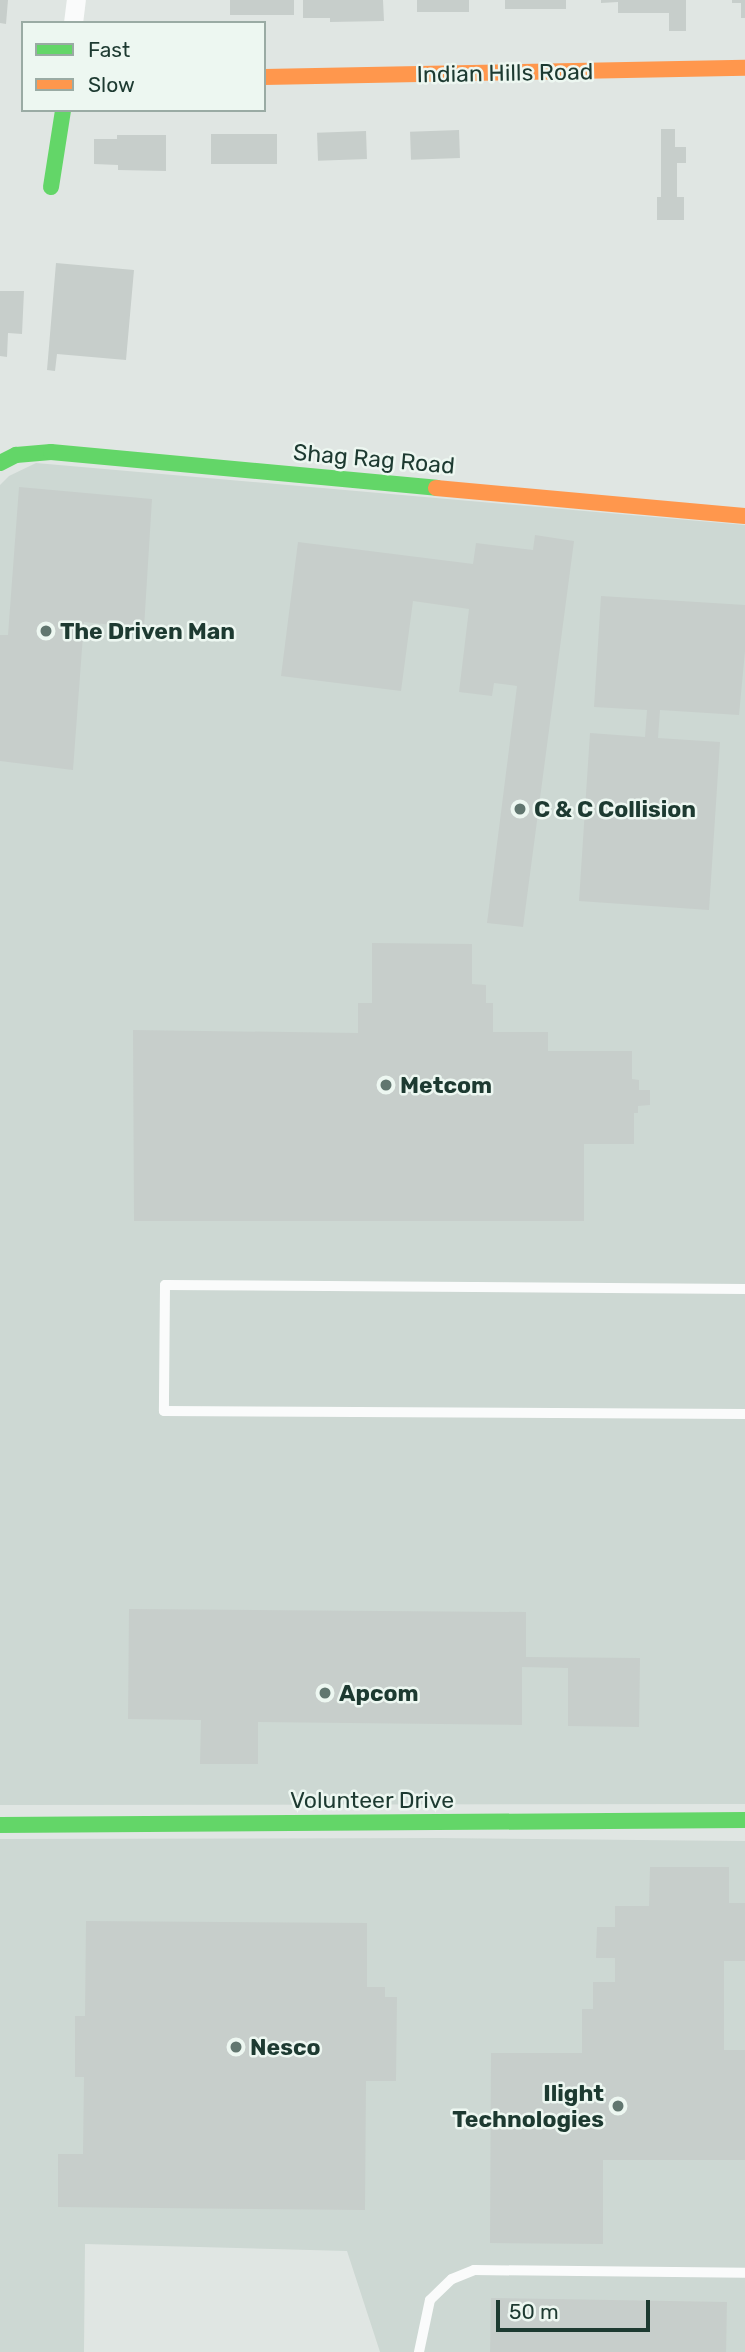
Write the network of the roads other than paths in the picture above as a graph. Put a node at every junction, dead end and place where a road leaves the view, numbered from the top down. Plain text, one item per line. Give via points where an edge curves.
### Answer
1 (76, 0) edge
2 (73, 21) edge
3 (745, 68) edge
4 (266, 77) edge
5 (63, 112) edge
6 (51, 187) dead end
7 (0, 463) edge
8 (745, 516) edge
9 (745, 1289) edge
10 (745, 1414) edge
11 (745, 1820) edge
12 (0, 1825) edge
13 (745, 2273) edge
14 (419, 2352) edge

1 - 2 street
3 - 4 street, Indian Hills Road
5 - 6 street
7 - 8 street, Shag Rag Road via 16,455 51,452
9 - 10 lane via 165,1285 164,1397 164,1411
11 - 12 street, Volunteer Drive
13 - 14 lane via 474,2270 452,2279 430,2300

